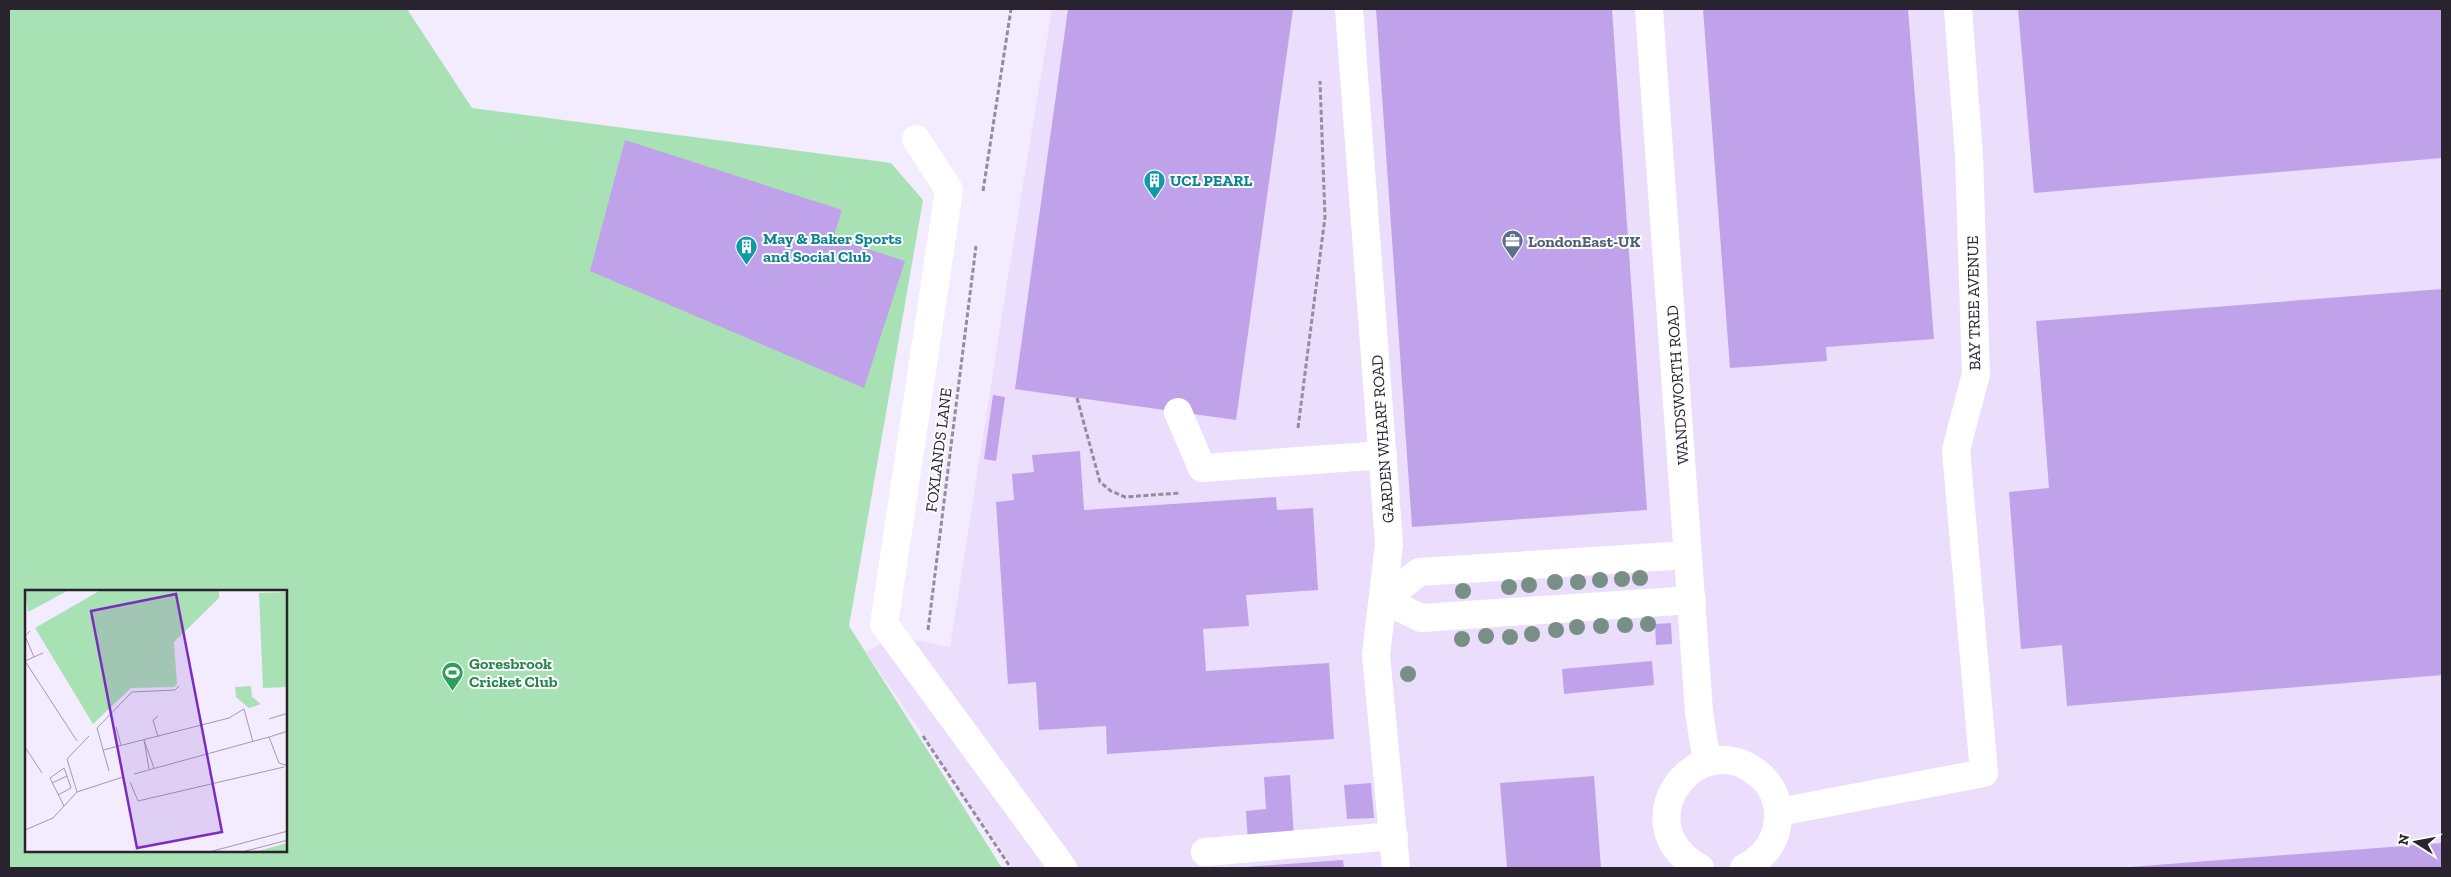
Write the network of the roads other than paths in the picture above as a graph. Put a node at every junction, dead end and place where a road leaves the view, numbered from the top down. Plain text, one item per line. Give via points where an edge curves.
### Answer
1 (1349, 9) edge
2 (1649, 9) edge
3 (1958, 9) edge
4 (916, 140) dead end
5 (1178, 412) dead end
6 (1383, 455) junction
7 (1688, 555) junction
8 (1384, 600) junction
9 (1692, 600) junction
10 (1707, 762) junction
11 (1779, 812) junction
12 (1394, 836) junction
13 (1205, 852) dead end
14 (1063, 868) edge
15 (1396, 868) edge
16 (1700, 868) edge
17 (1744, 868) edge

1 - 6 street, GARDEN WHARF ROAD
2 - 7 street, WANDSWORTH ROAD
3 - 11 street, BAY TREE AVENUE via 1969,156 1976,374 1956,450 1984,774
4 - 14 street via 948,190 884,624
5 - 6 street via 1202,468
6 - 8 street, GARDEN WHARF ROAD via 1389,544
7 - 8 street via 1419,572
7 - 9 street, WANDSWORTH ROAD
8 - 9 street via 1421,618
8 - 12 street, GARDEN WHARF ROAD via 1376,654
9 - 10 street, WANDSWORTH ROAD via 1699,712
10 - 11 street via 1740,762 1755,770 1767,781
10 - 16 street via 1691,769 1678,781 1666,814 1668,832 1675,848
11 - 17 street via 1777,831 1769,848 1756,862
12 - 13 street
12 - 15 street, GARDEN WHARF ROAD

